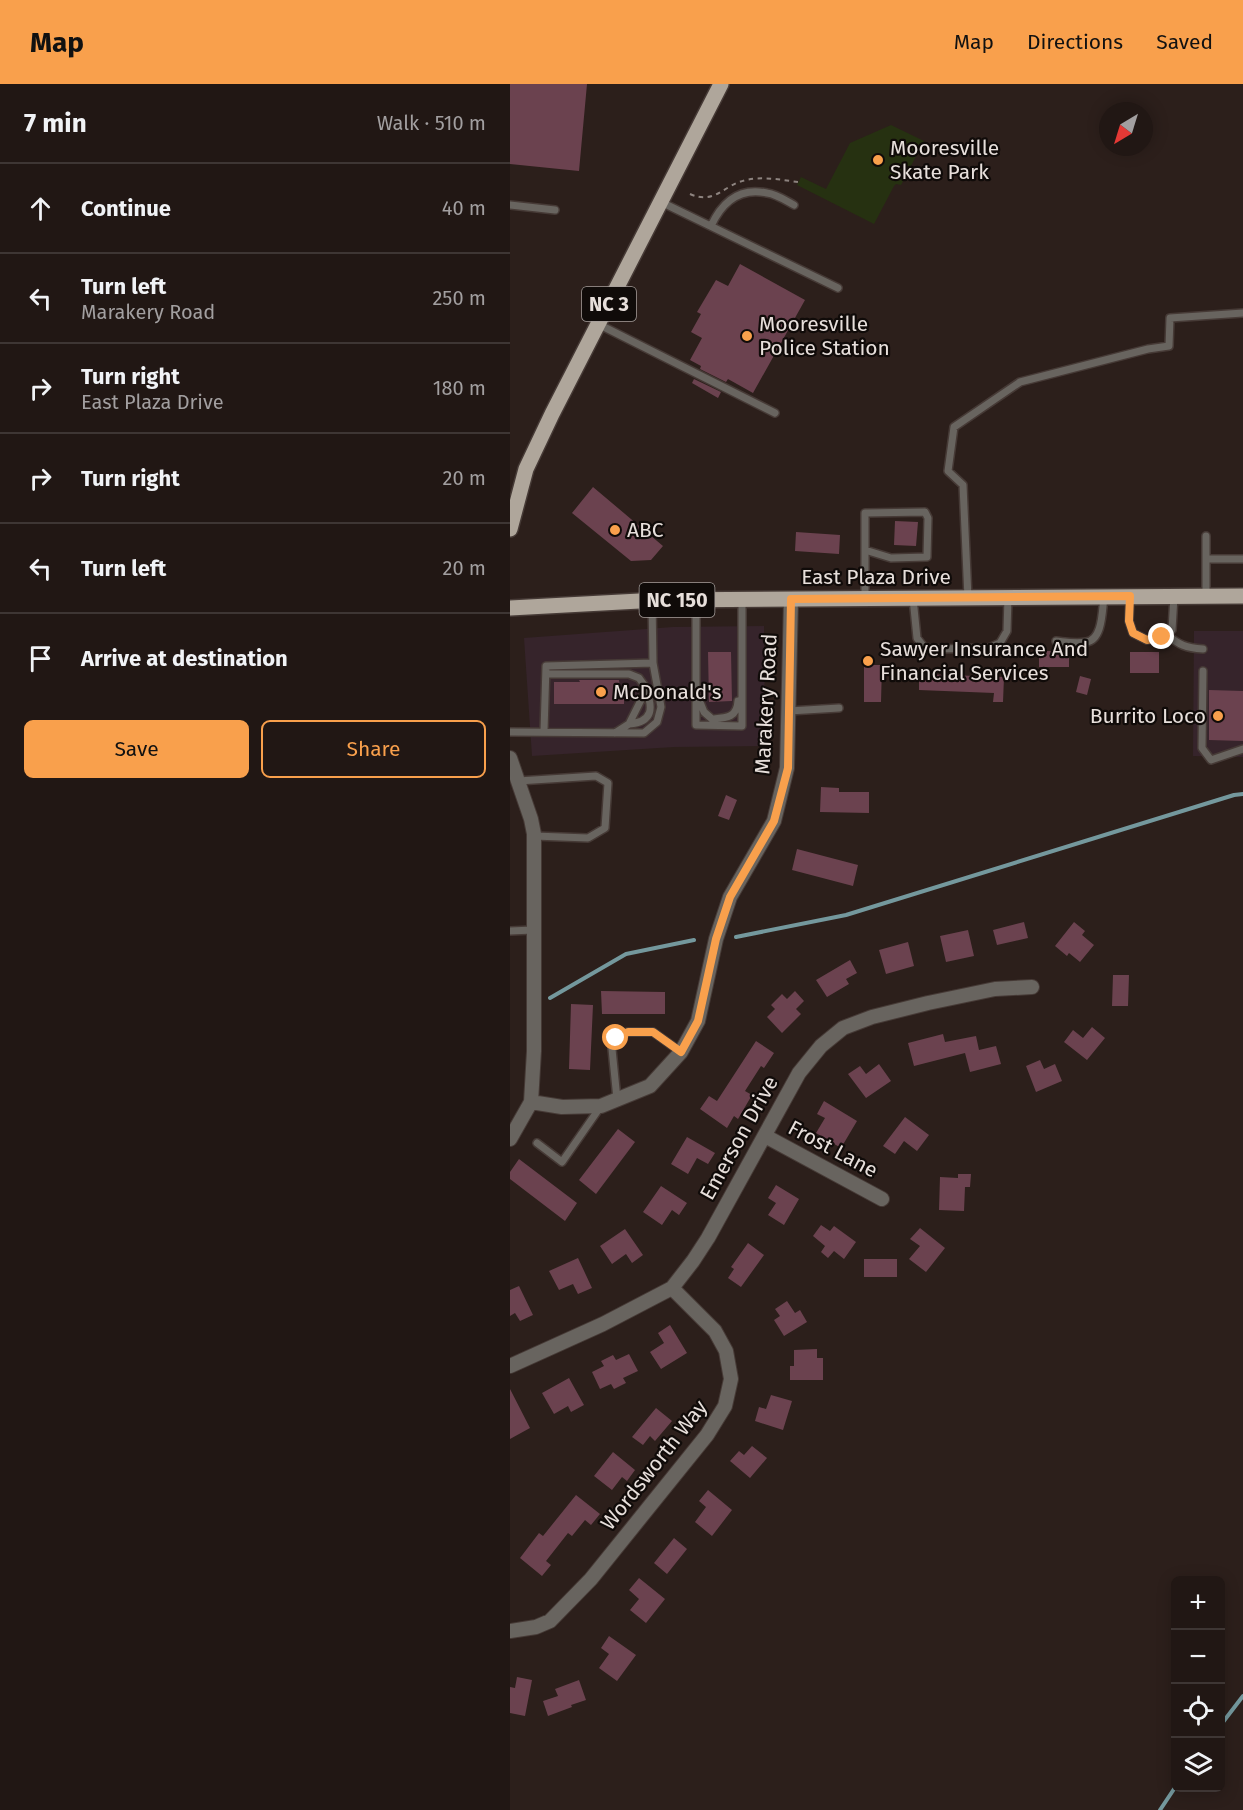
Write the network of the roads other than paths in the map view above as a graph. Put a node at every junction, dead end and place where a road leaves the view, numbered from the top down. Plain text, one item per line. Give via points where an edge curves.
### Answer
1 (721, 84) edge
2 (661, 202) junction
3 (794, 204) dead end
4 (510, 205) edge
5 (555, 210) dead end
6 (711, 226) junction
7 (838, 288) dead end
8 (1243, 313) edge
9 (598, 324) junction
10 (775, 413) dead end
11 (510, 529) edge
12 (1206, 536) dead end
13 (865, 550) junction
14 (1206, 559) junction
15 (1243, 559) edge
16 (1130, 596) junction
17 (1174, 596) junction
18 (1206, 596) junction
19 (1243, 596) edge
20 (1008, 597) junction
21 (1104, 597) junction
22 (865, 598) junction
23 (913, 598) junction
24 (968, 598) junction
25 (791, 599) junction
26 (696, 600) junction
27 (742, 600) junction
28 (652, 601) junction
29 (510, 608) edge
30 (1166, 634) junction
31 (1056, 641) dead end
32 (742, 649) junction
33 (1203, 649) dead end
34 (653, 663) junction
35 (1203, 671) dead end
36 (546, 674) junction
37 (644, 685) junction
38 (696, 692) junction
39 (839, 708) dead end
40 (789, 711) junction
41 (628, 724) junction
42 (544, 731) junction
43 (510, 732) edge
44 (615, 733) junction
45 (1243, 749) edge
46 (510, 758) edge
47 (518, 781) junction
48 (534, 836) junction
49 (533, 930) junction
50 (510, 931) edge
51 (1032, 987) dead end
52 (681, 1052) junction
53 (617, 1100) junction
54 (531, 1102) junction
55 (601, 1106) junction
56 (765, 1136) junction
57 (510, 1139) edge
58 (537, 1143) dead end
59 (882, 1199) dead end
60 (672, 1288) junction
61 (510, 1366) edge
62 (510, 1631) edge

1 - 2 main road, NC 3
2 - 6 lane
2 - 9 main road, NC 3
3 - 6 lane via 768,193 752,192 726,202
4 - 5 lane
6 - 7 lane
8 - 24 lane via 1170,318 1168,346 1020,382 954,427 948,471 963,485
9 - 10 lane
9 - 11 main road, NC 3 via 526,469
12 - 14 lane
13 - 13 lane via 865,513 925,512 927,557 891,558
13 - 22 lane
14 - 15 lane
14 - 18 lane
16 - 17 main road, East Plaza Drive / NC 150
16 - 21 main road, East Plaza Drive / NC 150
16 - 30 lane via 1129,621 1133,633 1147,640
17 - 18 main road, East Plaza Drive / NC 150
17 - 30 lane via 1172,630
18 - 19 main road, East Plaza Drive / NC 150
20 - 21 main road, East Plaza Drive / NC 150
20 - 23 lane via 1007,631 1000,643 989,648 935,649 924,647 917,638
20 - 24 main road, East Plaza Drive / NC 150
21 - 31 lane via 1094,638 1088,642
22 - 23 main road, East Plaza Drive / NC 150
22 - 25 main road, East Plaza Drive / NC 150
23 - 24 main road, East Plaza Drive / NC 150
25 - 27 main road, East Plaza Drive / NC 150
25 - 40 street, Marakery Road
26 - 27 main road, East Plaza Drive / NC 150
26 - 28 main road, East Plaza Drive / NC 150
26 - 38 lane
27 - 32 lane
28 - 29 main road, East Plaza Drive / NC 150
28 - 34 lane
30 - 33 lane via 1187,648
32 - 38 lane via 734,714 712,719 704,712
32 - 38 lane via 742,726 696,725
34 - 36 lane via 546,666
34 - 44 lane via 661,707 657,722 644,733
35 - 45 lane via 1203,748 1211,760
36 - 37 lane via 629,674
36 - 42 lane
37 - 41 lane via 645,692
37 - 41 lane via 650,699 648,717 641,723
39 - 40 lane
40 - 52 street, Marakery Road via 788,768 774,821 730,897 716,939 698,1021
41 - 44 lane
42 - 43 lane
42 - 44 lane
46 - 47 street
47 - 48 street
47 - 48 lane via 597,776 608,783 605,828 588,838
48 - 49 street
49 - 50 lane
49 - 54 street
51 - 56 street, Emerson Drive via 994,989 928,1002 843,1028 821,1046 799,1073
52 - 53 street, Marakery Road via 651,1086
52 - 53 lane via 653,1032 628,1032 616,1038 612,1049
53 - 55 street, Marakery Road
54 - 55 street, Marakery Road via 562,1107
54 - 57 street
55 - 58 lane via 562,1161
56 - 59 street, Frost Lane
56 - 60 street, Emerson Drive via 708,1238
60 - 61 street, Emerson Drive
60 - 62 street, Wordsworth Way via 715,1331 726,1351 731,1379 725,1406 707,1435 591,1579 550,1621 536,1628

